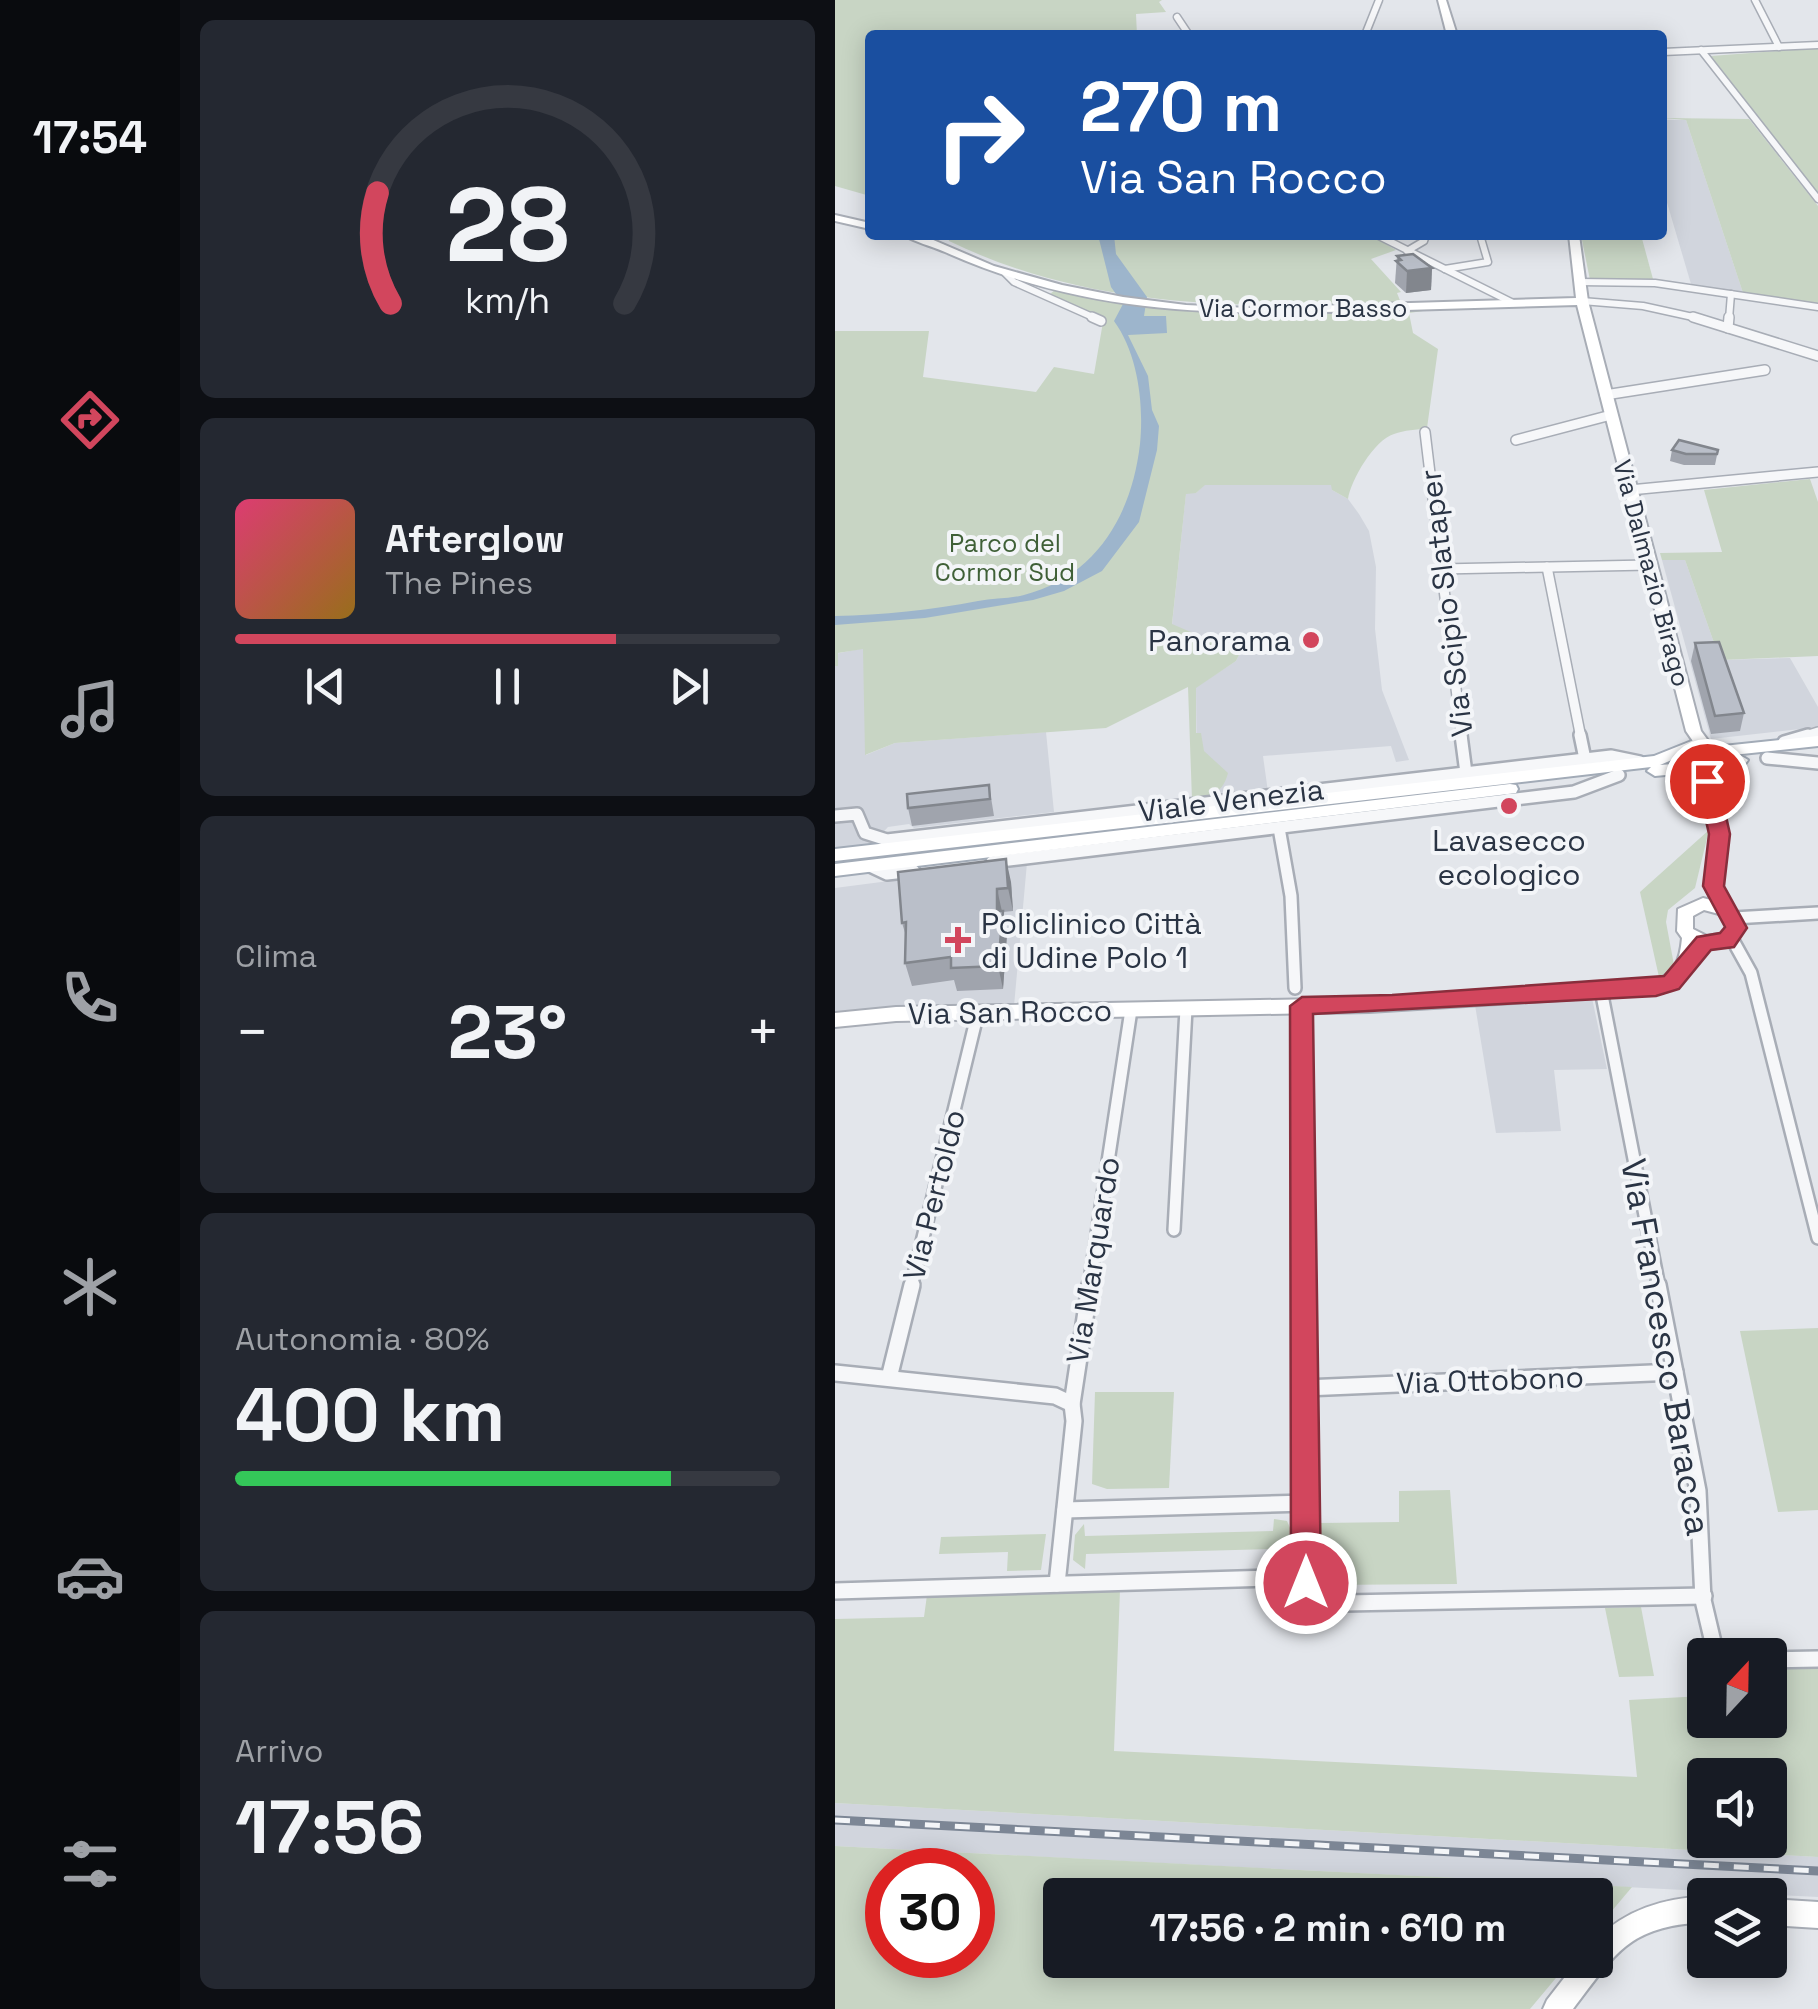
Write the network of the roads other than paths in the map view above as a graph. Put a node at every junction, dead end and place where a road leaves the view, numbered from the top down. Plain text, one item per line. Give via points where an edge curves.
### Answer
1 (1379, 0) edge
2 (1443, 0) edge
3 (1755, 0) edge
4 (1457, 3) dead end
5 (1449, 15) junction
6 (1177, 17) dead end
7 (1186, 30) edge
8 (1367, 30) edge
9 (1450, 30) edge
10 (1818, 45) edge
11 (1779, 47) junction
12 (1701, 50) junction
13 (1667, 52) edge
14 (1818, 199) edge
15 (835, 218) edge
16 (865, 225) edge
17 (920, 240) edge
18 (1386, 240) edge
19 (1419, 240) edge
20 (1481, 240) edge
21 (1575, 240) edge
22 (1407, 251) junction
23 (1445, 269) junction
24 (1005, 274) junction
25 (1579, 282) junction
26 (1482, 286) junction
27 (1731, 294) junction
28 (1581, 301) junction
29 (1513, 303) junction
30 (1484, 304) junction
31 (1818, 306) edge
32 (1101, 320) dead end
33 (1728, 328) junction
34 (1818, 356) edge
35 (1765, 370) dead end
36 (1605, 395) junction
37 (1611, 415) junction
38 (1425, 432) dead end
39 (1516, 440) dead end
40 (1818, 472) edge
41 (1630, 490) junction
42 (1649, 565) junction
43 (1547, 567) junction
44 (1441, 569) junction
45 (1818, 732) edge
46 (1818, 741) edge
47 (1770, 752) junction
48 (1818, 752) edge
49 (1585, 759) junction
50 (1700, 759) junction
51 (1641, 762) junction
52 (1818, 764) edge
53 (1466, 773) junction
54 (1619, 775) junction
55 (835, 816) edge
56 (1279, 828) junction
57 (835, 855) edge
58 (870, 866) junction
59 (835, 870) edge
60 (1713, 886) junction
61 (1695, 905) junction
62 (1818, 913) edge
63 (1724, 928) junction
64 (1295, 988) dead end
65 (1601, 990) junction
66 (1302, 1006) junction
67 (1186, 1008) junction
68 (1131, 1010) junction
69 (978, 1012) junction
70 (835, 1020) edge
71 (1174, 1230) dead end
72 (1818, 1238) edge
73 (1675, 1372) junction
74 (835, 1373) edge
75 (889, 1378) junction
76 (1305, 1388) junction
77 (1071, 1404) junction
78 (1307, 1503) junction
79 (1065, 1510) junction
80 (1305, 1577) junction
81 (1057, 1584) junction
82 (835, 1591) edge
83 (1703, 1596) junction
84 (1710, 1638) edge
85 (1818, 1659) edge
86 (1787, 1660) edge
87 (1687, 1909) edge
88 (1787, 1913) edge
89 (1818, 1916) edge
90 (1556, 2009) edge

1 - 8 street
2 - 5 street
3 - 11 street
4 - 5 street
5 - 9 street
6 - 7 street
10 - 11 street
11 - 12 street
12 - 13 street
12 - 14 street
15 - 16 street
17 - 24 street, Via Cormor Basso
18 - 22 street
19 - 22 street
20 - 23 street via 1488,262
21 - 25 street, Via Dalmazio Birago
22 - 23 street
23 - 26 street
24 - 30 street, Via Cormor Basso via 1179,307
24 - 32 street, Via Cormor Basso
25 - 27 street via 1655,282
25 - 28 street, Via Dalmazio Birago
26 - 29 street
26 - 30 street
27 - 31 street
27 - 33 street
28 - 29 street, Via Cormor Basso
28 - 33 street via 1647,304
28 - 36 street, Via Dalmazio Birago
29 - 30 street, Via Cormor Basso
33 - 34 street
35 - 36 street
36 - 37 street, Via Dalmazio Birago
37 - 39 street
37 - 41 street, Via Dalmazio Birago
38 - 44 street, Via Scipio Slataper
40 - 41 street
41 - 42 street, Via Dalmazio Birago
42 - 43 street
42 - 50 street, Via Dalmazio Birago
43 - 44 street
43 - 49 street
44 - 53 street, Via Scipio Slataper
45 - 47 street, Viale Venezia
46 - 47 street, Viale Venezia
47 - 48 street, Viale Venezia
47 - 50 street, Viale Venezia
47 - 52 street, Viale Venezia
49 - 51 street, Viale Venezia
49 - 53 street, Viale Venezia
50 - 51 street, Viale Venezia
50 - 54 street, Viale Venezia
50 - 60 street, Via Dalmazio Birago via 1719,834
51 - 57 street, Viale Venezia
53 - 55 street, Viale Venezia via 887,840 865,833 857,814
54 - 56 street, Viale Venezia via 1574,792
54 - 58 street, Viale Venezia
56 - 58 street, Viale Venezia via 887,874
56 - 64 street via 1291,896
58 - 59 street, Viale Venezia
60 - 61 street
60 - 63 street
61 - 63 street
61 - 63 street via 1682,918
62 - 63 street
63 - 65 street, Via San Rocco via 1689,958 1679,978
63 - 72 street via 1751,973
65 - 66 street, Via San Rocco
65 - 73 street, Via Francesco Baracca
66 - 67 street, Via San Rocco
66 - 76 street
67 - 68 street, Via San Rocco
67 - 71 street
68 - 69 street, Via San Rocco
68 - 77 street, Via Marquardo
69 - 70 street, Via San Rocco
69 - 75 street, Via Pertoldo
73 - 76 street, Via Ottobono
73 - 83 street, Via Francesco Baracca via 1703,1524
74 - 75 street
75 - 77 street via 1055,1396
76 - 78 street
77 - 79 street, Via Marquardo
78 - 79 street
78 - 80 street
79 - 81 street, Via Marquardo
80 - 81 street
80 - 83 street via 1320,1596 1345,1603
81 - 82 street
83 - 84 street, Via Francesco Baracca
85 - 86 street
87 - 90 street via 1633,1922
88 - 89 street

